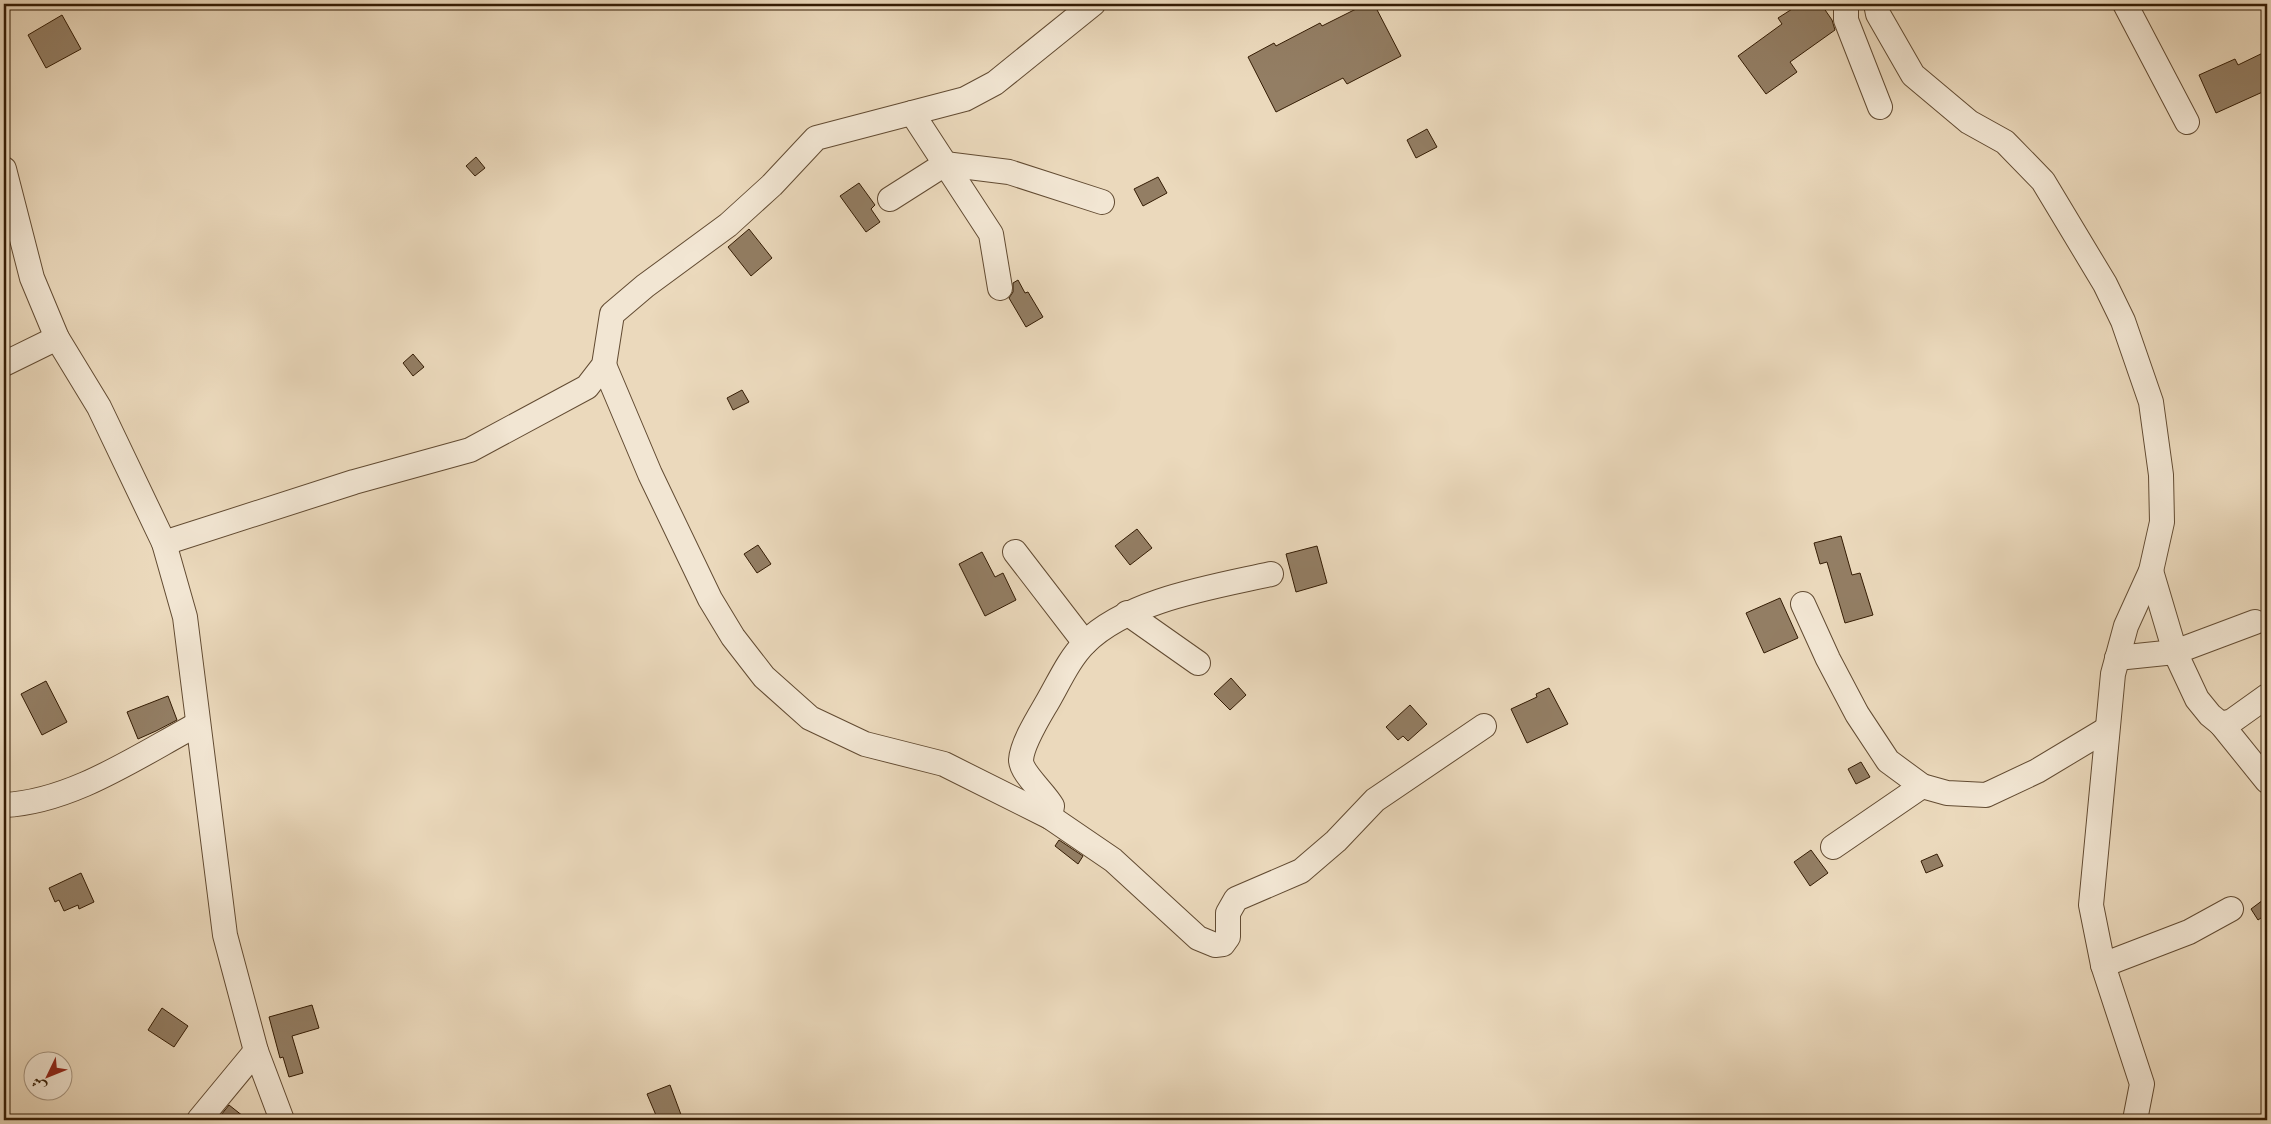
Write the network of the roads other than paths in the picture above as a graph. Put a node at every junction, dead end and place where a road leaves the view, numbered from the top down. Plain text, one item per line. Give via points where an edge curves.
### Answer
1 (1093, 4) edge
2 (1846, 4) edge
3 (1876, 4) edge
4 (2126, 4) edge
5 (1880, 106) dead end
6 (912, 113) junction
7 (2187, 122) dead end
8 (945, 164) junction
9 (4, 169) edge
10 (890, 199) dead end
11 (1102, 202) dead end
12 (1000, 288) dead end
13 (57, 338) junction
14 (4, 364) edge
15 (604, 366) junction
16 (164, 543) junction
17 (1015, 552) dead end
18 (2151, 571) junction
19 (1271, 574) dead end
20 (1803, 604) dead end
21 (1127, 613) junction
22 (2255, 622) dead end
23 (1085, 643) junction
24 (2174, 652) junction
25 (2117, 658) junction
26 (1198, 663) dead end
27 (2267, 696) edge
28 (198, 724) junction
29 (2221, 724) junction
30 (1484, 726) dead end
31 (2107, 729) junction
32 (2267, 781) edge
33 (1922, 786) junction
34 (4, 805) edge
35 (1050, 817) junction
36 (1833, 847) dead end
37 (2230, 908) dead end
38 (2103, 965) junction
39 (256, 1052) junction
40 (199, 1120) edge
41 (282, 1120) edge
42 (2135, 1120) edge

1 - 6 street via 995,84 965,99
2 - 5 street via 1846,20
3 - 18 street via 1878,14 1913,74 1969,122 2005,142 2043,181 2105,284 2123,321 2151,402 2161,475 2162,522
4 - 7 street
6 - 8 street
6 - 15 street via 816,138 728,225 612,314
8 - 10 street
8 - 11 street via 1009,172
8 - 12 street via 991,234
9 - 13 street via 32,278
13 - 14 street
13 - 16 street via 99,407
15 - 16 street via 587,387 470,450 328,490
15 - 35 street via 650,474 710,599 733,637 764,677 810,718 865,744 944,764
16 - 28 street via 185,617
17 - 23 street
18 - 24 street
18 - 25 street via 2126,626
19 - 21 street via 1195,591
20 - 33 street via 1857,714 1888,761
21 - 23 street
21 - 26 street
22 - 24 street
23 - 35 street via 1040,715 1021,760 1023,768 1047,796 1052,806
24 - 25 street
24 - 29 street via 2197,698
25 - 31 street
27 - 29 street via 2232,721
28 - 34 street via 76,789 29,804
28 - 39 street via 225,935
29 - 32 street
30 - 35 street via 1375,800 1302,871 1236,899 1228,913 1228,937 1223,944 1215,945 1198,938 1113,860
31 - 33 street via 2037,771 1986,795 1947,793
31 - 38 street via 2091,905
33 - 36 street
37 - 38 street via 2189,932
38 - 42 street via 2142,1084
39 - 40 street
39 - 41 street

